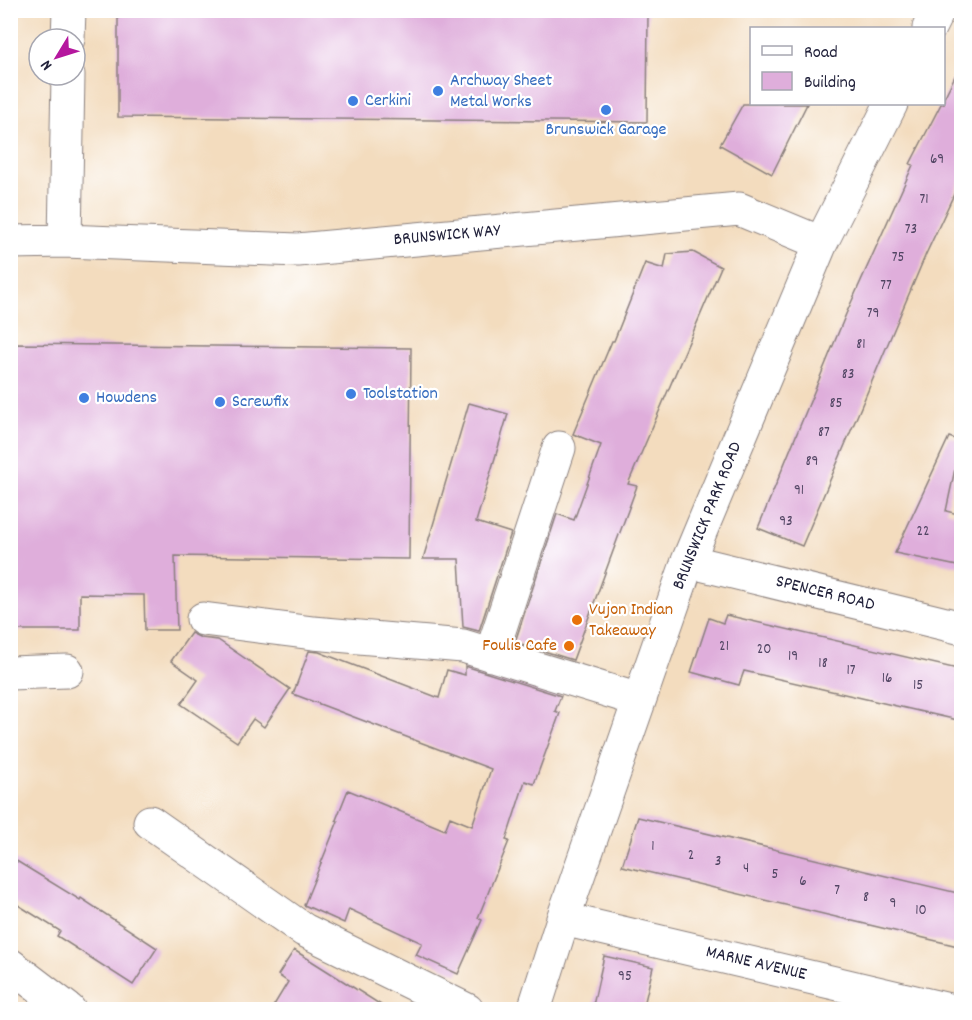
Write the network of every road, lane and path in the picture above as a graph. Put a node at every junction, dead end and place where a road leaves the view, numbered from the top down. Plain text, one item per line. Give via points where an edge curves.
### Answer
1 (69, 10) edge
2 (938, 10) edge
3 (68, 27) edge
4 (929, 27) edge
5 (68, 87) edge
6 (890, 105) edge
7 (65, 241) junction
8 (10, 242) edge
9 (821, 243) junction
10 (559, 448) dead end
11 (687, 561) junction
12 (203, 619) dead end
13 (962, 628) edge
14 (491, 655) junction
15 (67, 670) dead end
16 (10, 673) edge
17 (639, 700) junction
18 (150, 822) dead end
19 (563, 919) junction
20 (10, 965) edge
21 (69, 1010) edge
22 (468, 1010) edge
23 (534, 1010) edge
24 (950, 1010) edge

1 - 3 street
2 - 4 street
5 - 7 street
6 - 9 street, BRUNSWICK PARK ROAD
7 - 8 street, BRUNSWICK WAY
7 - 9 street, BRUNSWICK WAY via 298,250 739,209
9 - 11 street, BRUNSWICK PARK ROAD
10 - 14 street
11 - 13 street, SPENCER ROAD
11 - 17 street, BRUNSWICK PARK ROAD
12 - 14 street via 463,646
14 - 17 street
15 - 16 street
17 - 19 street, BRUNSWICK PARK ROAD
18 - 22 street via 304,930
19 - 23 street, BRUNSWICK PARK ROAD
19 - 24 street, MARNE AVENUE
20 - 21 street

